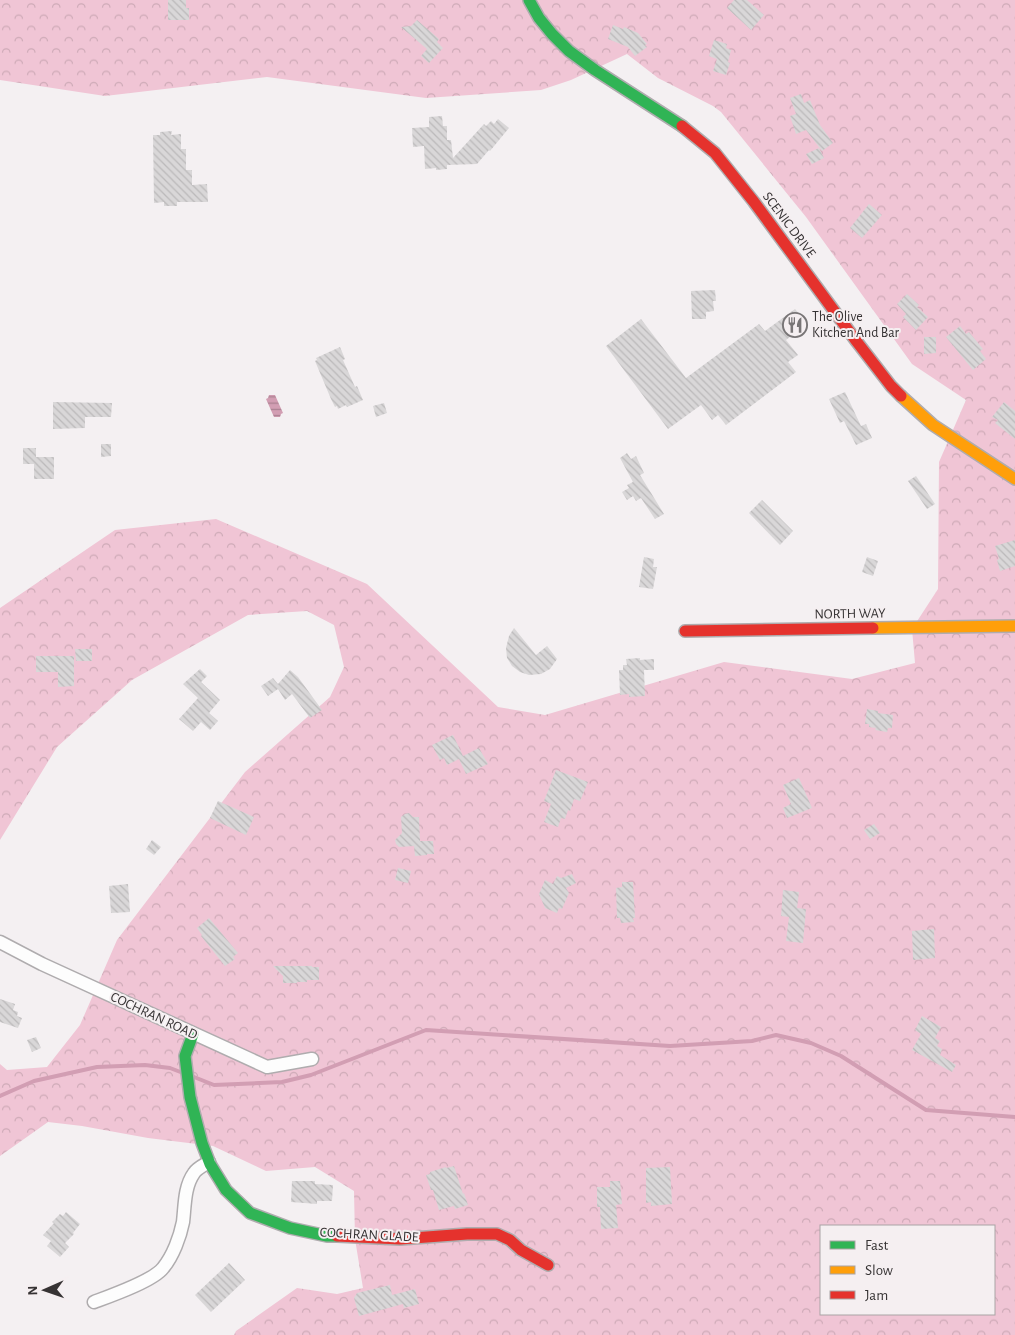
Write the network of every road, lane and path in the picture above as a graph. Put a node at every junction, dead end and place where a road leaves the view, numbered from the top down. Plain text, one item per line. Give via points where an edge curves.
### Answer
1 (530, 0) edge
2 (1015, 479) edge
3 (1015, 626) edge
4 (685, 631) dead end
5 (0, 942) edge
6 (193, 1034) junction
7 (312, 1059) dead end
8 (209, 1162) junction
9 (548, 1265) dead end
10 (94, 1302) dead end

1 - 2 street, SCENIC DRIVE via 539,18 569,50 687,128 715,152 891,386 932,425
3 - 4 street, NORTH WAY
5 - 6 street, COCHRAN ROAD
6 - 7 street, COCHRAN ROAD via 267,1067
6 - 8 street, COCHRAN GLADE via 185,1056 190,1097
8 - 9 street, COCHRAN GLADE via 226,1190 250,1214 290,1228 327,1236 400,1239 498,1234
8 - 10 street via 194,1171 190,1180 180,1233 162,1269 149,1279

